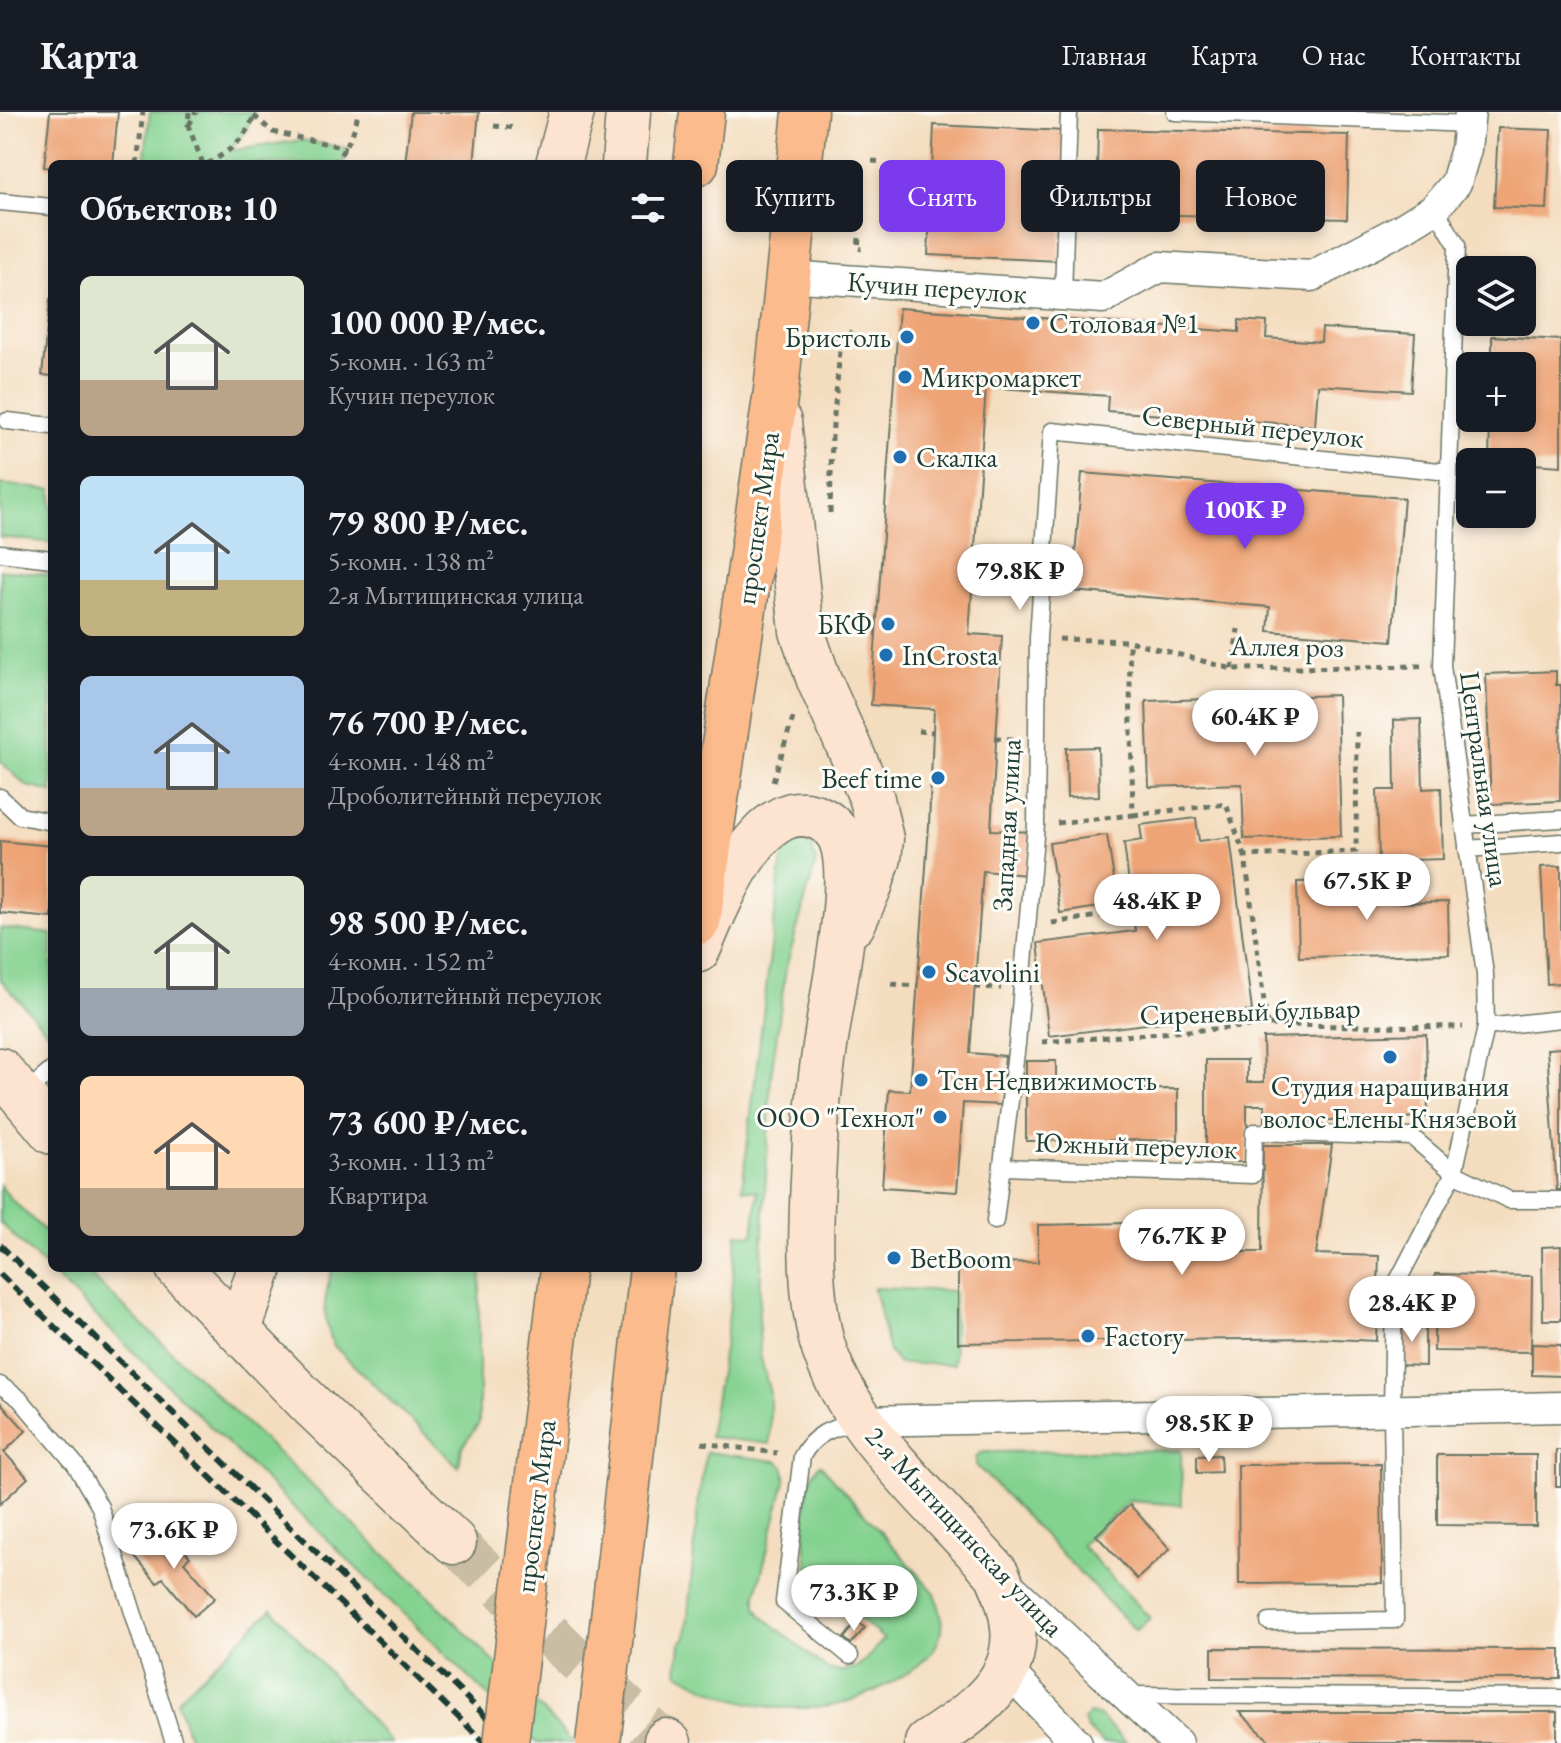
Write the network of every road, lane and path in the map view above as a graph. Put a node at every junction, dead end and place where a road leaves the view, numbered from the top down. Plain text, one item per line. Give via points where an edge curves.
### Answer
1 (143, 112) edge
2 (189, 112) edge
3 (196, 112) edge
4 (358, 112) edge
5 (564, 112) edge
6 (572, 112) edge
7 (628, 112) edge
8 (702, 112) edge
9 (805, 112) edge
10 (1069, 112) edge
11 (1175, 112) edge
12 (255, 114) edge
13 (1469, 118) edge
14 (188, 125) junction
15 (494, 126) dead end
16 (518, 128) dead end
17 (346, 148) junction
18 (137, 160) edge
19 (203, 160) edge
20 (212, 160) edge
21 (336, 160) edge
22 (558, 160) edge
23 (559, 160) edge
24 (624, 160) edge
25 (696, 160) edge
26 (872, 161) dead end
27 (879, 162) edge
28 (0, 202) edge
29 (48, 207) edge
30 (1435, 208) junction
31 (859, 238) dead end
32 (867, 249) dead end
33 (787, 276) junction
34 (1063, 295) junction
35 (852, 330) dead end
36 (776, 391) junction
37 (7, 421) dead end
38 (48, 426) edge
39 (1052, 431) joint
40 (1449, 472) junction
41 (829, 526) dead end
42 (0, 553) edge
43 (48, 559) edge
44 (1238, 629) dead end
45 (1038, 638) junction
46 (1129, 641) junction
47 (1442, 666) junction
48 (1232, 669) junction
49 (793, 717) dead end
50 (918, 731) dead end
51 (933, 732) dead end
52 (1357, 732) dead end
53 (770, 793) dead end
54 (0, 797) edge
55 (1133, 815) junction
56 (1561, 819) edge
57 (48, 821) edge
58 (1036, 825) junction
59 (1464, 825) junction
60 (1561, 842) edge
61 (1467, 849) junction
62 (1245, 856) junction
63 (702, 895) edge
64 (1132, 911) dead end
65 (1027, 927) junction
66 (702, 941) edge
67 (842, 948) junction
68 (892, 984) dead end
69 (917, 986) dead end
70 (1561, 1004) edge
71 (1554, 1019) edge
72 (1267, 1025) junction
73 (1486, 1027) junction
74 (1017, 1044) junction
75 (25, 1079) edge
76 (48, 1124) edge
77 (1002, 1167) junction
78 (1454, 1173) junction
79 (1561, 1200) edge
80 (995, 1221) dead end
81 (182, 1272) edge
82 (259, 1272) edge
83 (563, 1272) edge
84 (652, 1272) edge
85 (239, 1330) junction
86 (0, 1385) edge
87 (1561, 1407) edge
88 (1392, 1410) junction
89 (861, 1421) junction
90 (702, 1443) dead end
91 (777, 1453) dead end
92 (454, 1542) tunnel mouth
93 (997, 1574) junction
94 (1269, 1622) dead end
95 (850, 1656) dead end
96 (1006, 1669) junction
97 (1126, 1695) junction
98 (1561, 1698) edge
99 (174, 1743) edge
100 (506, 1743) edge
101 (598, 1743) edge
102 (927, 1743) edge
103 (1077, 1743) edge
104 (1177, 1743) edge

1 - 18 path
2 - 14 path
3 - 14 path
4 - 17 path
5 - 22 street
6 - 23 street
7 - 24 street
8 - 25 main road
9 - 33 main road, проспект Мира
10 - 34 lane
11 - 13 lane
12 - 17 path via 273,132
12 - 20 path via 229,151
13 - 30 street, Кучин переулок via 1456,183
14 - 19 path
15 - 16 path
17 - 21 path
26 - 27 path
28 - 29 lane
30 - 34 street, Кучин переулок via 1312,276 1160,267 1103,298
30 - 40 lane, Центральная улица via 1457,245
31 - 32 path via 858,248
33 - 34 street, Кучин переулок
33 - 36 main road, проспект Мира
35 - 41 path via 840,351
36 - 63 main road, проспект Мира
36 - 67 street, 2-я Мытищинская улица via 802,631 872,799 881,839 870,886
37 - 38 lane
39 - 40 lane, Северный переулок
39 - 45 lane, Западная улица
40 - 47 lane, Центральная улица
42 - 43 lane
44 - 48 path
45 - 46 path, Аллея роз
45 - 58 lane, Западная улица
46 - 48 path, Аллея роз
46 - 55 path
47 - 48 path, Аллея роз
47 - 59 lane, Центральная улица
49 - 53 path
50 - 51 path
52 - 62 path via 1356,851
54 - 57 lane via 20,816
55 - 58 path
55 - 62 path via 1226,804
56 - 59 lane
58 - 65 lane, Западная улица
59 - 61 lane, Центральная улица
60 - 61 lane
61 - 73 lane, Центральная улица via 1485,974
62 - 72 path
64 - 65 path
65 - 74 lane, Западная улица
66 - 67 street, 2-я Мытищинская улица via 726,888 764,831 781,818 811,814 829,823 845,856
67 - 89 street, 2-я Мытищинская улица via 816,1121 813,1278 822,1341
68 - 69 path
70 - 71 lane
71 - 73 lane
72 - 73 path, Сиреневый бульвар
72 - 74 path, Сиреневый бульвар
73 - 78 lane, Центральная улица
74 - 77 lane, Западная улица
75 - 76 street
77 - 78 lane, Южный переулок via 1253,1175 1254,1132 1412,1137
77 - 80 lane, Западная улица
78 - 79 lane via 1509,1200
78 - 88 lane, Центральная улица via 1394,1288
81 - 85 street
82 - 85 street
83 - 100 main road, проспект Мира, bridge
84 - 101 main road, bridge
85 - 92 street
86 - 99 lane via 20,1399 75,1464 100,1507
87 - 88 street
88 - 89 street
88 - 94 lane, Центральная улица via 1395,1620
89 - 93 street, 2-я Мытищинская улица
89 - 95 lane via 820,1434 802,1456 784,1602
90 - 91 path
93 - 96 street via 1014,1620
93 - 97 street, 2-я Мытищинская улица
96 - 102 street via 977,1708
96 - 103 street
97 - 98 lane
97 - 104 street, 2-я Мытищинская улица

